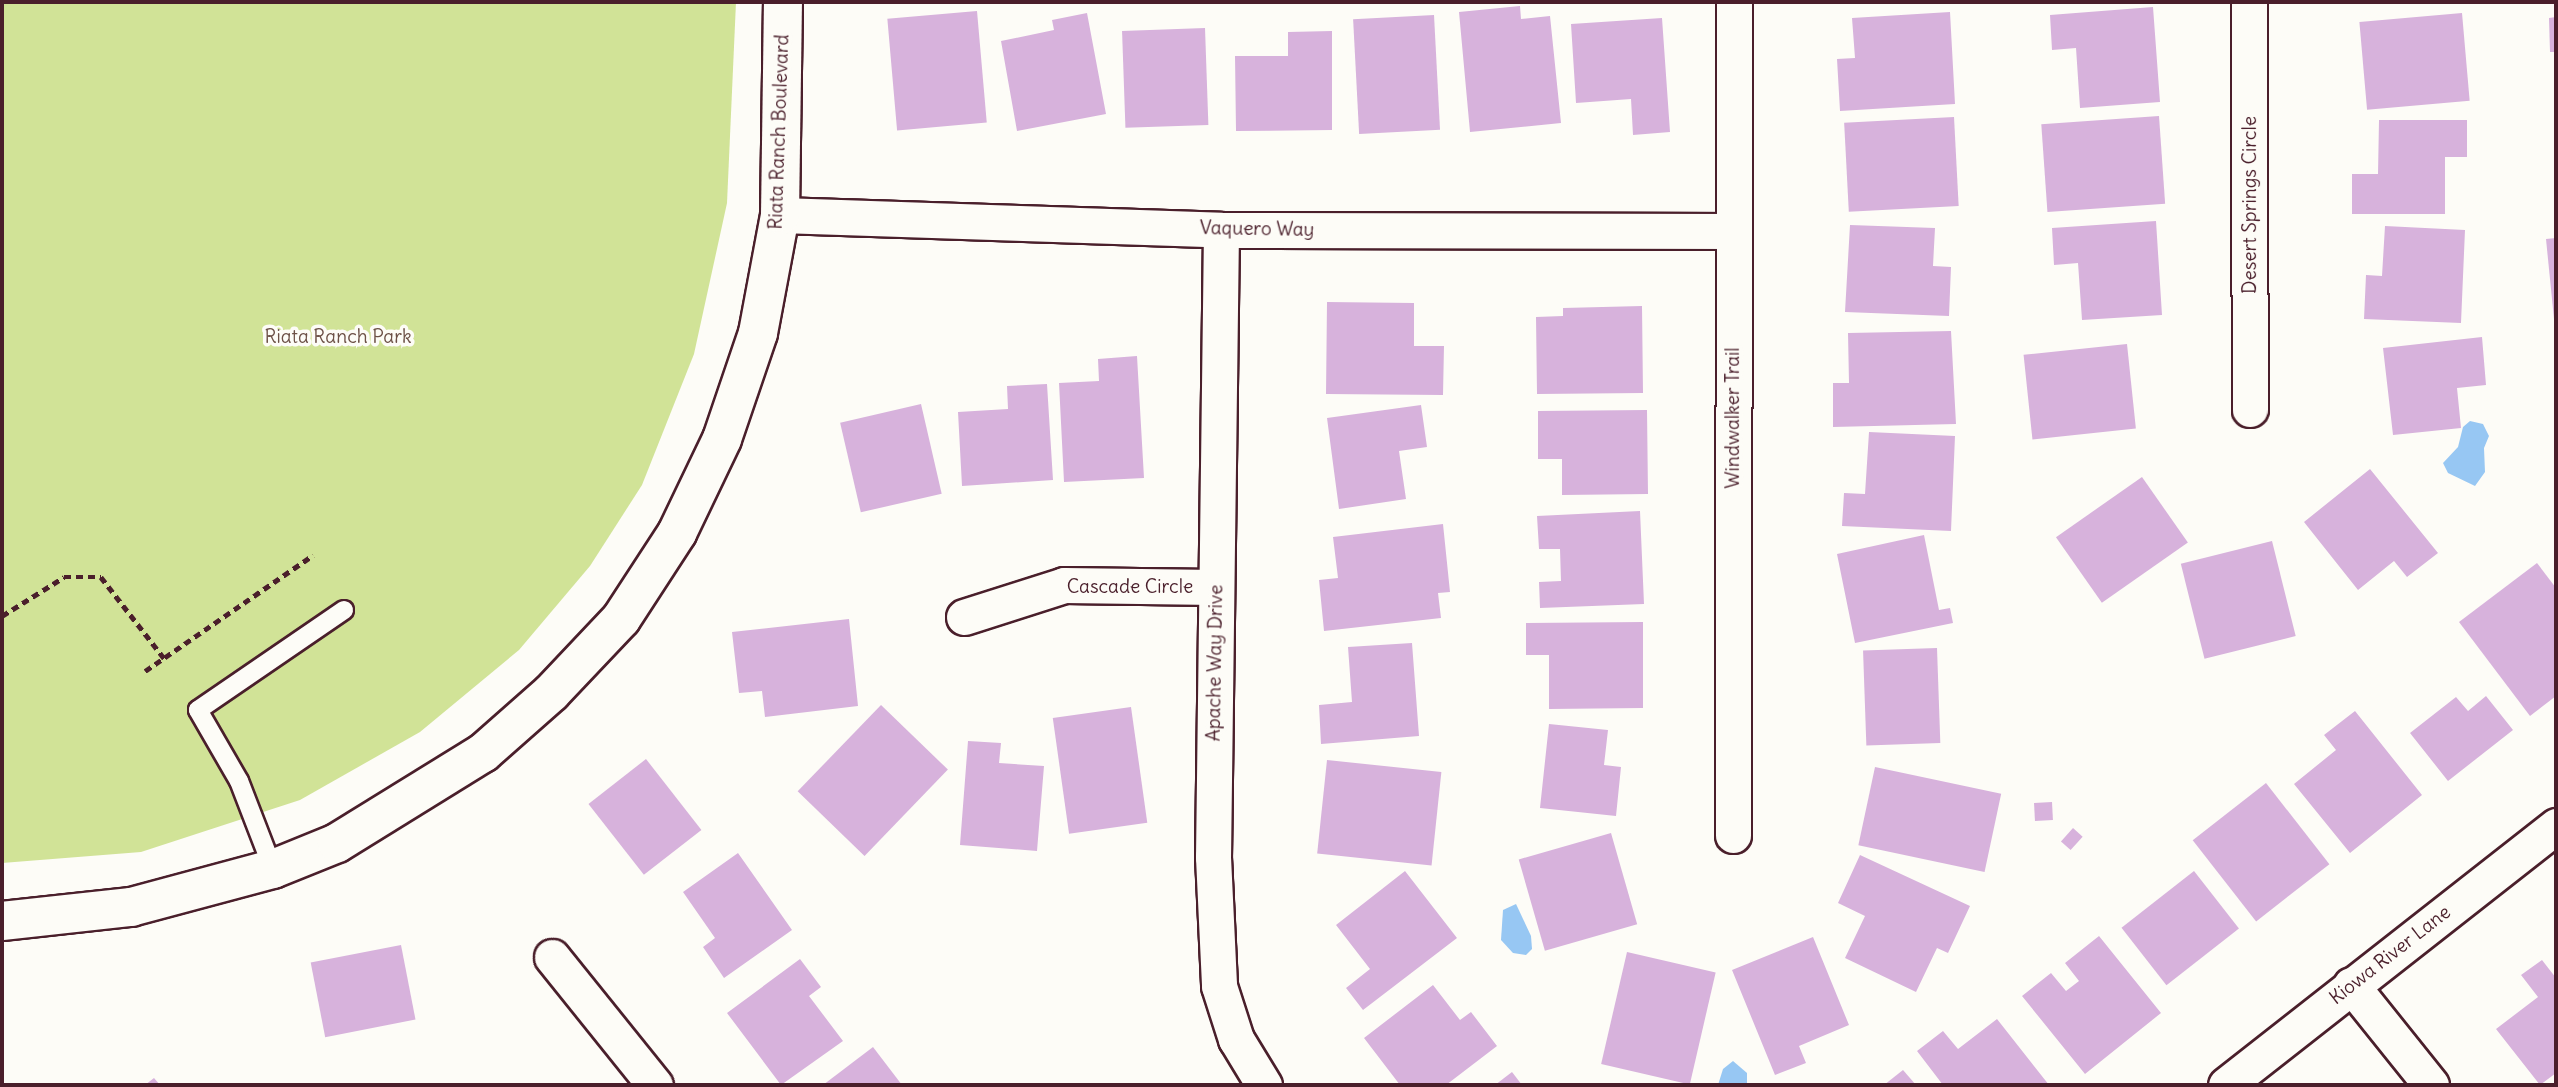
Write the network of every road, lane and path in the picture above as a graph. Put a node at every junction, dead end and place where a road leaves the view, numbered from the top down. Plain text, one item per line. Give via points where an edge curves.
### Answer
1 (783, 2) edge
2 (1734, 2) edge
3 (2249, 2) edge
4 (780, 215) junction
5 (1221, 230) junction
6 (1734, 231) junction
7 (2250, 409) dead end
8 (313, 555) dead end
9 (1216, 587) junction
10 (344, 610) dead end
11 (2, 616) edge
12 (964, 617) dead end
13 (164, 658) junction
14 (145, 671) dead end
15 (2556, 826) edge
16 (1733, 835) dead end
17 (273, 869) junction
18 (5, 919) edge
19 (552, 957) dead end
20 (2351, 985) junction
21 (655, 1085) edge
22 (1264, 1085) edge
23 (2226, 1085) edge
24 (2431, 1085) edge

1 - 4 street, Riata Ranch Boulevard
2 - 6 street, Windwalker Trail
3 - 7 street, Desert Springs Circle
4 - 5 street, Vaquero Way
4 - 17 street, Riata Ranch Boulevard via 758,333 722,439 677,533 621,619 551,694 483,753 337,843
5 - 6 street, Vaquero Way
5 - 9 street, Apache Way Drive
6 - 16 street, Windwalker Trail
8 - 13 path
9 - 12 street, Cascade Circle via 1064,585
9 - 22 street, Apache Way Drive via 1213,857 1219,986 1236,1039
10 - 17 lane via 198,710 239,781
11 - 13 path via 64,577 101,577
13 - 14 path
15 - 20 street, Kiowa River Lane
17 - 18 street, Riata Ranch Boulevard via 131,907
19 - 21 street
20 - 23 street, Kiowa River Lane
20 - 24 street

